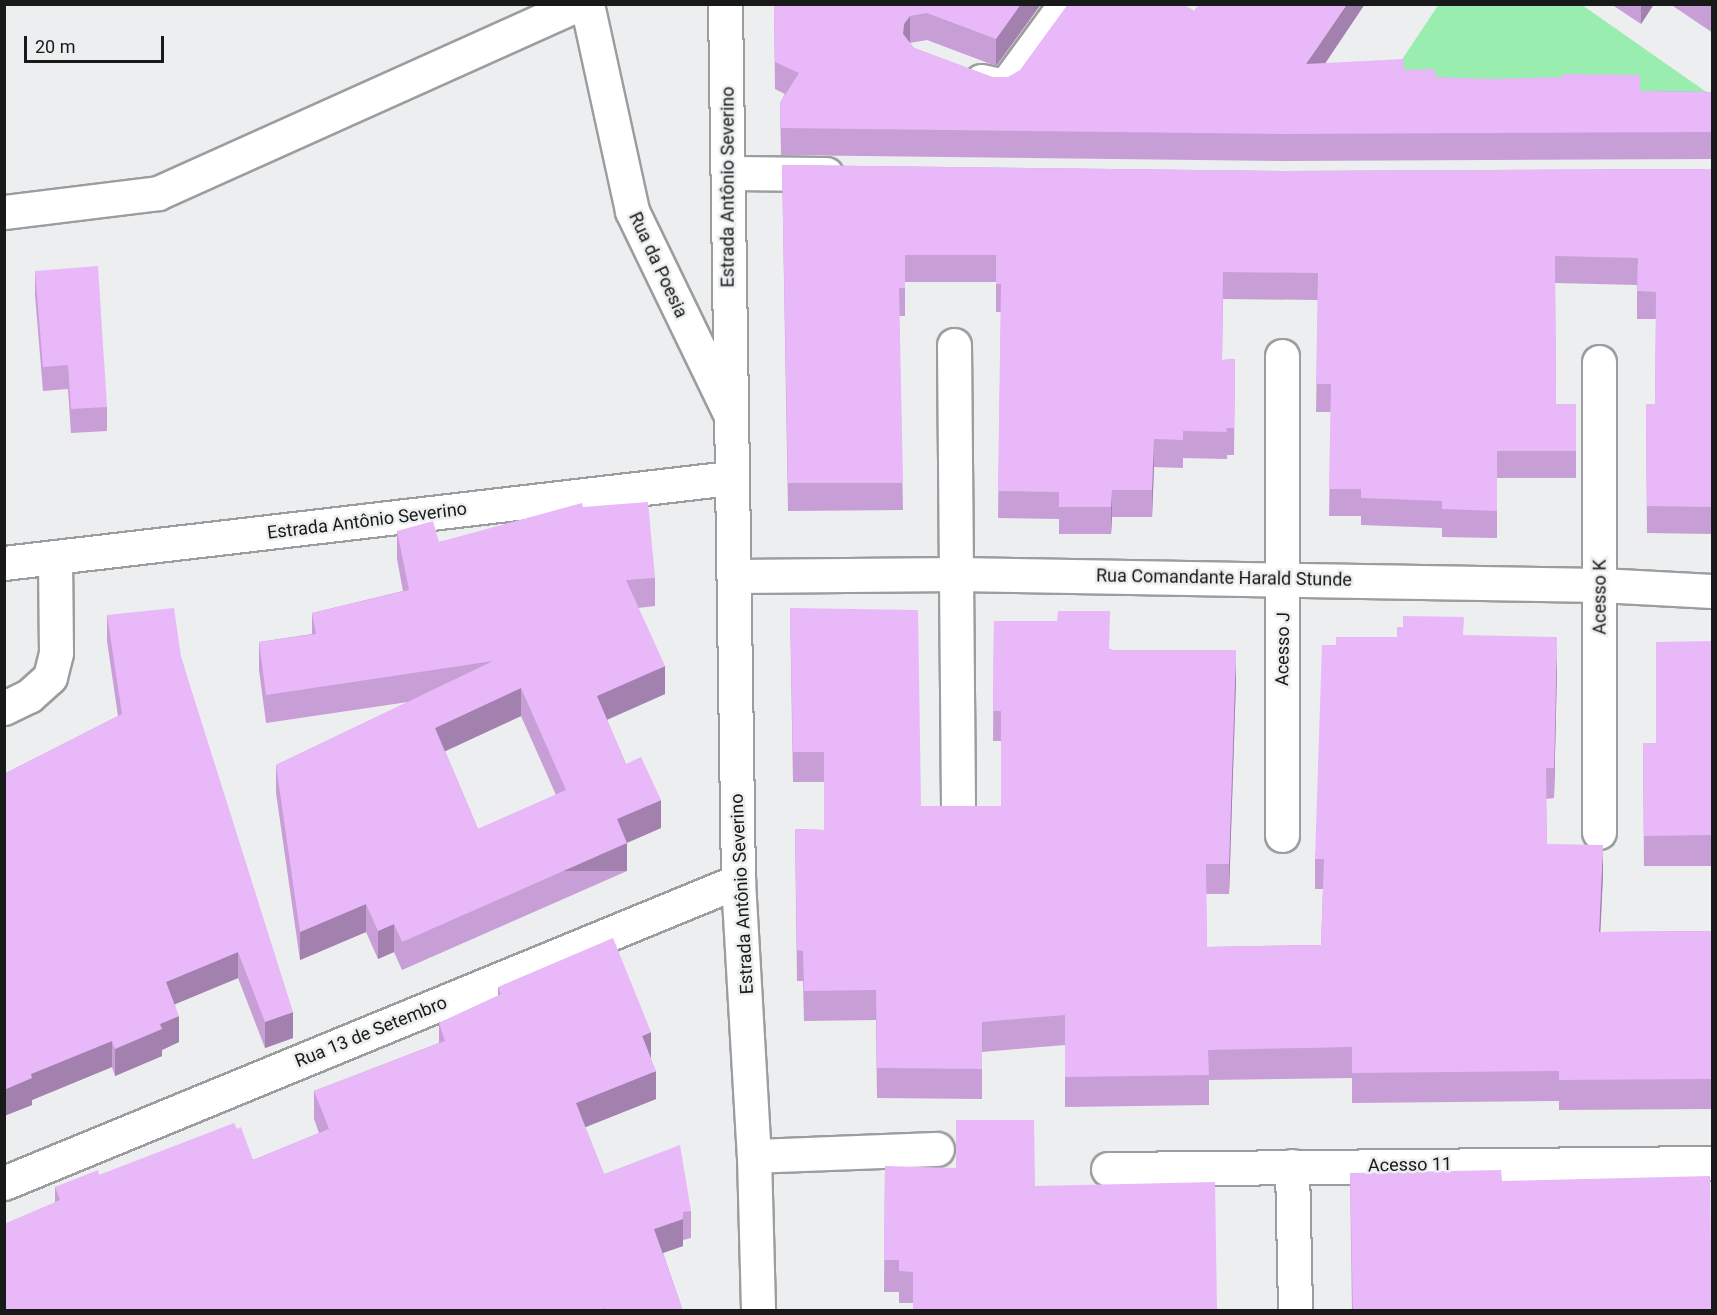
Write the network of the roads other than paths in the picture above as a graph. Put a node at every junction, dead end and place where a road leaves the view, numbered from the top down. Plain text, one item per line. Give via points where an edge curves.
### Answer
1 (578, 4) edge
2 (587, 4) edge
3 (725, 4) edge
4 (1065, 4) edge
5 (954, 71) edge
6 (728, 172) junction
7 (858, 174) edge
8 (4, 212) edge
9 (954, 345) dead end
10 (1282, 356) dead end
11 (1599, 362) dead end
12 (729, 412) junction
13 (730, 478) junction
14 (55, 557) junction
15 (4, 563) edge
16 (957, 574) junction
17 (736, 576) junction
18 (1284, 580) junction
19 (1600, 585) junction
20 (1713, 591) edge
21 (4, 708) edge
22 (958, 820) edge
23 (1599, 832) dead end
24 (1282, 835) dead end
25 (738, 881) junction
26 (937, 1149) dead end
27 (754, 1156) junction
28 (1713, 1163) edge
29 (1292, 1167) junction
30 (1108, 1169) dead end
31 (4, 1183) edge
32 (758, 1311) edge
33 (1295, 1311) edge

1 - 8 street via 158,193
2 - 12 street, Rua da Poesia via 632,212
3 - 6 street, Estrada Antônio Severino
4 - 5 street via 1005,86
6 - 7 street
6 - 12 street, Estrada Antônio Severino
9 - 16 street
10 - 18 street, Acesso J
11 - 19 street, Acesso K
12 - 13 street, Estrada Antônio Severino
13 - 14 street, Estrada Antônio Severino
13 - 17 street, Estrada Antônio Severino
14 - 15 street, Estrada Antônio Severino
14 - 21 street via 56,653 50,677 29,696
16 - 17 street, Rua Comandante Harald Stunde
16 - 18 street, Rua Comandante Harald Stunde
16 - 22 street
17 - 25 street, Estrada Antônio Severino
18 - 19 street, Rua Comandante Harald Stunde
18 - 24 street, Acesso J
19 - 20 street, Rua Comandante Harald Stunde
19 - 23 street, Acesso K
25 - 27 street, Estrada Antônio Severino
25 - 31 street, Rua 13 de Setembro
26 - 27 street
27 - 32 street, Estrada Antônio Severino
28 - 29 street, Acesso 11
29 - 30 street, Acesso 11
29 - 33 street

